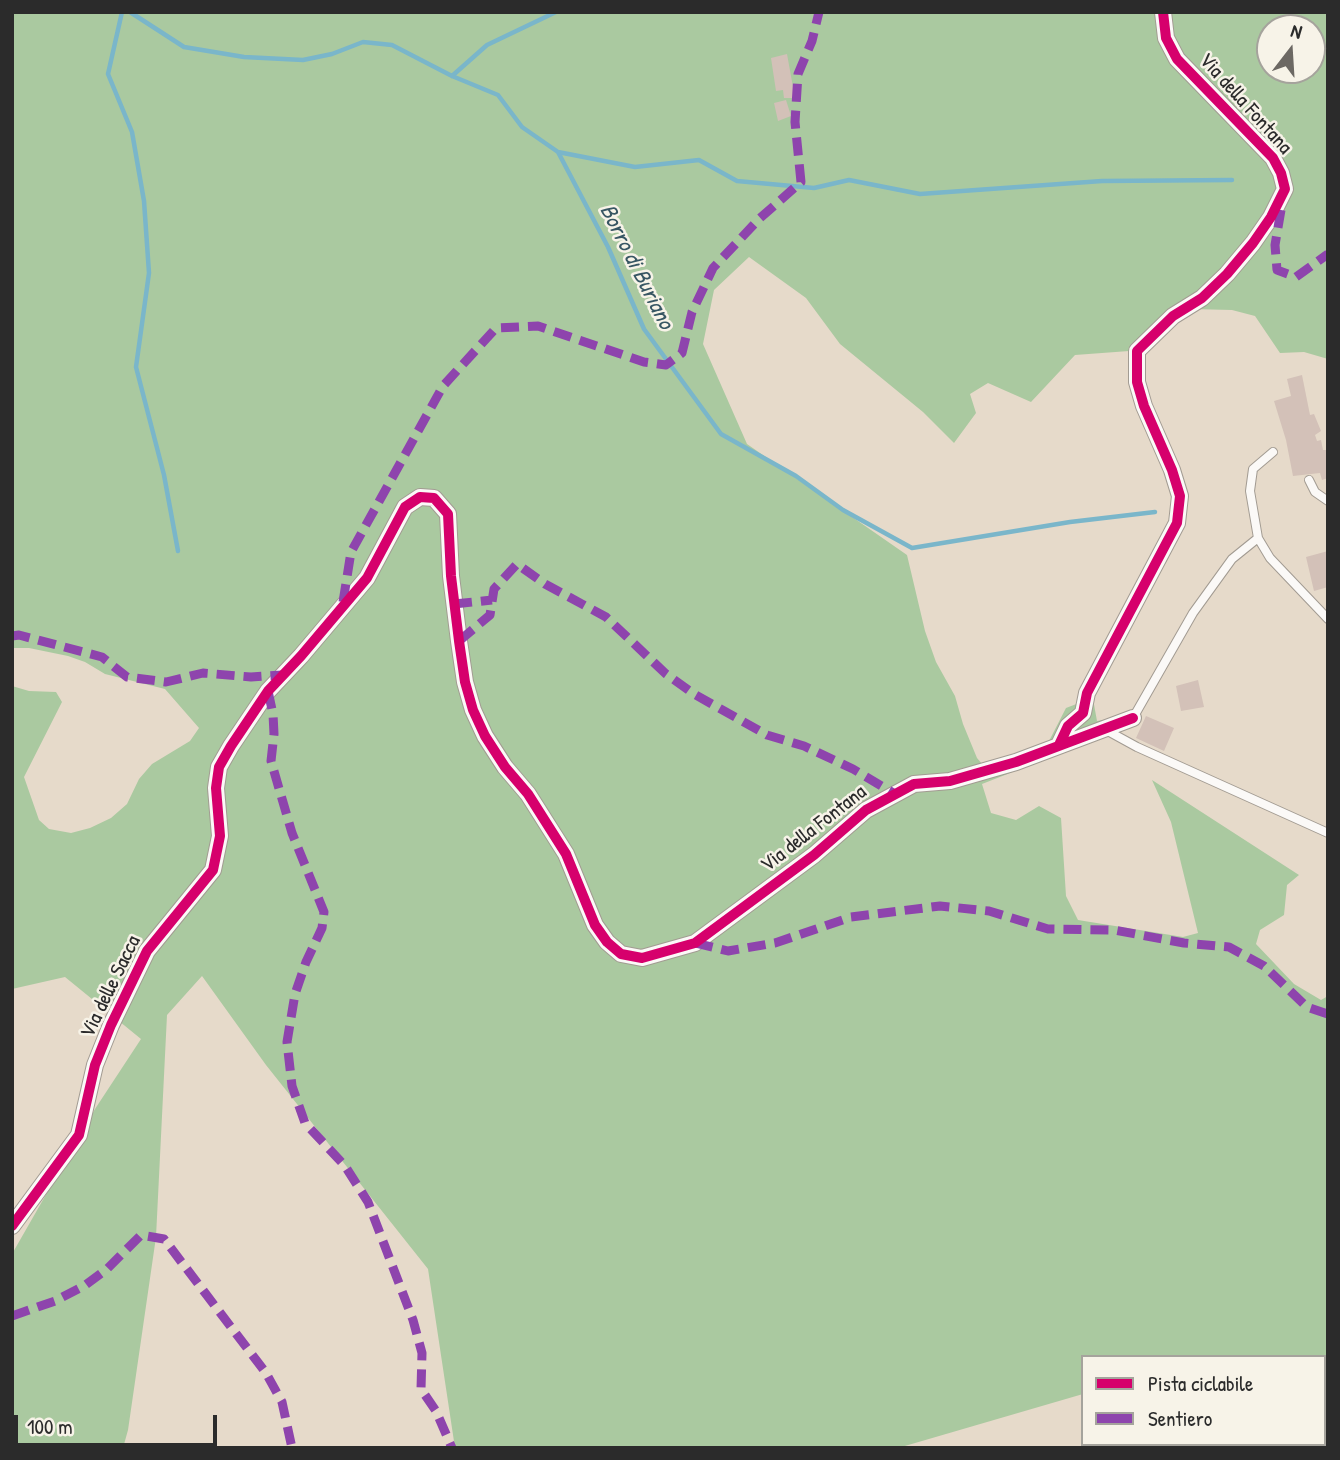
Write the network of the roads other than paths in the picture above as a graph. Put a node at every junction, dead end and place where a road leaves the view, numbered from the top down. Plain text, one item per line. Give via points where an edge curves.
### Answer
1 (1163, 12) edge
2 (1273, 452) dead end
3 (1309, 480) dead end
4 (1328, 501) edge
5 (1258, 538) junction
6 (1328, 619) edge
7 (268, 691) joint
8 (1083, 713) junction
9 (1133, 718) joint
10 (1097, 731) junction
11 (1059, 745) junction
12 (1328, 833) edge
13 (12, 1226) edge

1 - 8 street, Via della Fontana via 1166,37 1177,59 1273,158 1285,190 1271,217 1227,274 1137,351 1137,383 1180,496 1177,523 1087,693
2 - 5 lane via 1253,469 1250,491
3 - 4 lane via 1315,492
5 - 6 lane via 1278,567
5 - 9 lane via 1232,559 1193,613
7 - 11 street, Via della Fontana via 367,578 405,507 420,497 433,498 448,514 459,641 473,710 498,757 566,854 595,925 621,954 642,958 695,943 880,801 914,784 950,781
7 - 13 street, Via delle Sacca via 219,767 220,836 213,870 147,951 95,1065 79,1135
8 - 10 street
8 - 11 street, Via della Fontana via 1068,726
9 - 10 street
10 - 11 street
10 - 12 lane

